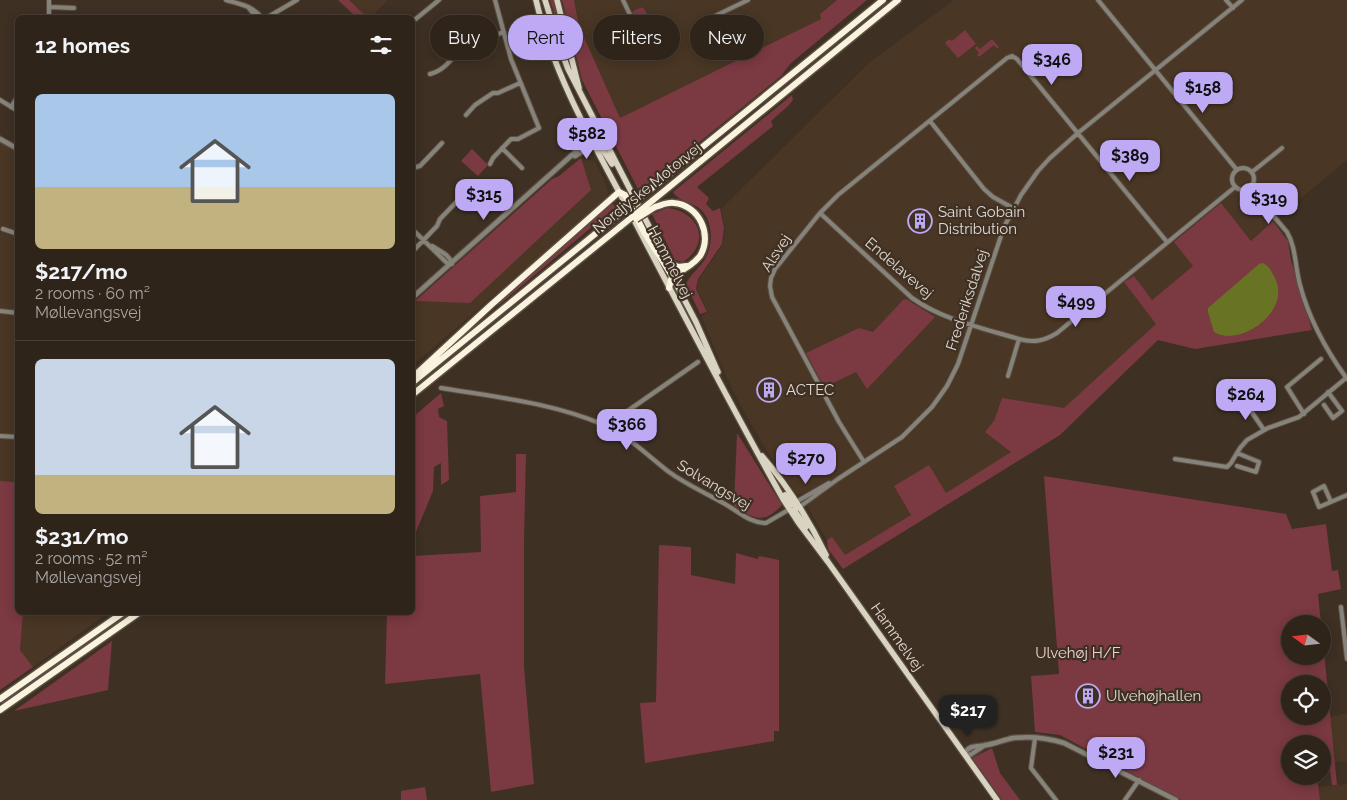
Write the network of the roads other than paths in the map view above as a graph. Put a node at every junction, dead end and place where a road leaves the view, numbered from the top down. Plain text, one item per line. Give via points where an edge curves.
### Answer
1 (49, 0) edge
2 (226, 0) edge
3 (297, 0) edge
4 (439, 0) edge
5 (495, 0) edge
6 (536, 0) edge
7 (546, 0) edge
8 (557, 0) edge
9 (623, 0) edge
10 (748, 0) edge
11 (882, 0) edge
12 (898, 0) edge
13 (1098, 0) edge
14 (1226, 0) edge
15 (1242, 0) edge
16 (247, 6) junction
17 (49, 8) junction
18 (74, 8) dead end
19 (1233, 8) junction
20 (49, 14) dead end
21 (254, 15) edge
22 (260, 15) edge
23 (271, 15) edge
24 (630, 15) edge
25 (717, 15) edge
26 (415, 20) edge
27 (503, 32) junction
28 (1155, 70) junction
29 (430, 74) dead end
30 (520, 83) junction
31 (0, 100) edge
32 (582, 100) junction
33 (15, 101) edge
34 (11, 107) junction
35 (15, 109) edge
36 (466, 115) dead end
37 (930, 121) junction
38 (598, 130) junction
39 (1078, 133) junction
40 (0, 139) edge
41 (594, 142) junction
42 (442, 143) dead end
43 (15, 147) edge
44 (502, 148) junction
45 (1282, 148) dead end
46 (490, 164) dead end
47 (415, 168) edge
48 (522, 168) dead end
49 (1237, 170) junction
50 (1252, 172) junction
51 (1235, 187) junction
52 (1250, 188) junction
53 (468, 190) dead end
54 (619, 192) junction
55 (632, 195) junction
56 (654, 204) junction
57 (1013, 208) junction
58 (820, 213) junction
59 (3, 229) dead end
60 (415, 232) edge
61 (15, 233) edge
62 (652, 233) junction
63 (424, 240) junction
64 (1167, 242) junction
65 (415, 249) edge
66 (452, 264) junction
67 (691, 265) junction
68 (672, 276) junction
69 (669, 288) junction
70 (415, 295) edge
71 (0, 311) edge
72 (15, 313) edge
73 (972, 324) junction
74 (1019, 339) junction
75 (1321, 359) dead end
76 (698, 362) dead end
77 (415, 375) edge
78 (1008, 376) dead end
79 (1347, 378) edge
80 (415, 381) edge
81 (441, 388) dead end
82 (1328, 392) junction
83 (415, 393) edge
84 (728, 396) junction
85 (1244, 401) dead end
86 (1324, 406) dead end
87 (1304, 414) junction
88 (606, 426) junction
89 (1264, 430) junction
90 (0, 436) edge
91 (15, 438) edge
92 (757, 450) junction
93 (1236, 453) junction
94 (1175, 459) dead end
95 (864, 462) junction
96 (1237, 466) dead end
97 (1347, 495) edge
98 (1331, 502) junction
99 (794, 507) junction
100 (828, 562) junction
101 (1342, 607) dead end
102 (120, 615) edge
103 (136, 615) edge
104 (1345, 623) edge
105 (1347, 659) edge
106 (0, 699) edge
107 (0, 710) edge
108 (1035, 738) junction
109 (964, 754) junction
110 (1139, 780) junction
111 (997, 800) edge
112 (1056, 800) edge
113 (1125, 800) edge
114 (1176, 800) edge

1 - 17 street
2 - 16 street
3 - 23 street
4 - 26 street
5 - 27 street
6 - 41 main road, Hammelvej via 548,44
7 - 32 main road, Hammelvej via 563,58
8 - 32 main road
9 - 24 street
10 - 25 street
11 - 80 highway, Nordjyske Motorvej, bridge
12 - 56 highway, Nordjyske Motorvej
13 - 28 street
14 - 19 street
15 - 19 street, Frederiksdalvej
16 - 21 street
16 - 22 street
17 - 18 street
17 - 20 street
19 - 28 street, Frederiksdalvej
27 - 29 street via 480,42 474,41 458,51 437,72
27 - 30 street
28 - 39 street, Frederiksdalvej
28 - 49 street
30 - 36 street via 498,94 493,93
30 - 44 street via 539,128 518,139 511,139
31 - 34 street
32 - 38 main road, Hammelvej
33 - 34 street
34 - 35 street
37 - 39 street, Alsvej via 1012,56
37 - 57 street via 984,189
37 - 58 street, Alsvej
38 - 41 main road
38 - 55 main road, Hammelvej
39 - 57 street, Frederiksdalvej via 1038,171
39 - 64 street
40 - 43 street
41 - 54 main road, Hammelvej
41 - 55 main road via 602,148
41 - 66 street via 582,146
42 - 47 street
44 - 46 street
44 - 48 street
45 - 50 street
49 - 50 street via 1245,168
49 - 51 street via 1232,176
50 - 52 street via 1254,182
51 - 52 street via 1242,191
51 - 64 street, Endelavevej
52 - 79 street via 1291,239 1305,302 1319,333
53 - 63 street
54 - 68 highway via 625,195
54 - 69 main road, Hammelvej
54 - 77 highway
55 - 62 main road, Hammelvej
56 - 67 highway via 682,204 699,218 705,238 700,256
56 - 83 highway, Nordjyske Motorvej, bridge
57 - 73 street, Frederiksdalvej via 997,245
58 - 73 street, Endelavevej via 912,298 938,314
58 - 95 street, Alsvej via 775,269 770,286 772,298
59 - 61 street
60 - 63 street
62 - 67 highway via 675,266
62 - 68 main road, Hammelvej
63 - 65 street
63 - 66 street via 446,254
64 - 74 street, Endelavevej via 1048,338 1038,342
66 - 70 street
67 - 68 highway
68 - 69 highway
68 - 84 main road, Hammelvej
69 - 84 main road, Hammelvej
71 - 72 street
73 - 74 street, Endelavevej
73 - 95 street, Frederiksdalvej via 958,364 932,407 902,437
74 - 78 street
75 - 87 street via 1287,387
76 - 88 street
79 - 82 street
81 - 88 street, Solvangsvej via 539,404
82 - 86 street via 1342,411 1333,418
82 - 87 street
84 - 92 main road, Hammelvej
85 - 89 street
87 - 89 street
88 - 99 street, Solvangsvej via 692,487 752,521 766,523
89 - 93 street via 1247,440
90 - 91 street
92 - 99 main road, Hammelvej
92 - 99 main road, Hammelvej
93 - 94 street via 1227,467
93 - 96 street via 1259,462 1256,472
95 - 99 street, Frederiksdalvej
97 - 98 street
98 - 98 street via 1324,486 1313,492 1319,506
99 - 100 main road, Hammelvej via 815,546
99 - 100 main road, Hammelvej via 823,549
100 - 109 main road, Hammelvej
101 - 104 street
102 - 106 highway
103 - 107 highway
104 - 105 street
108 - 109 street via 971,746
108 - 110 street via 1064,743
108 - 112 street via 1031,768
109 - 111 main road, Hammelvej
110 - 113 street
110 - 114 street

